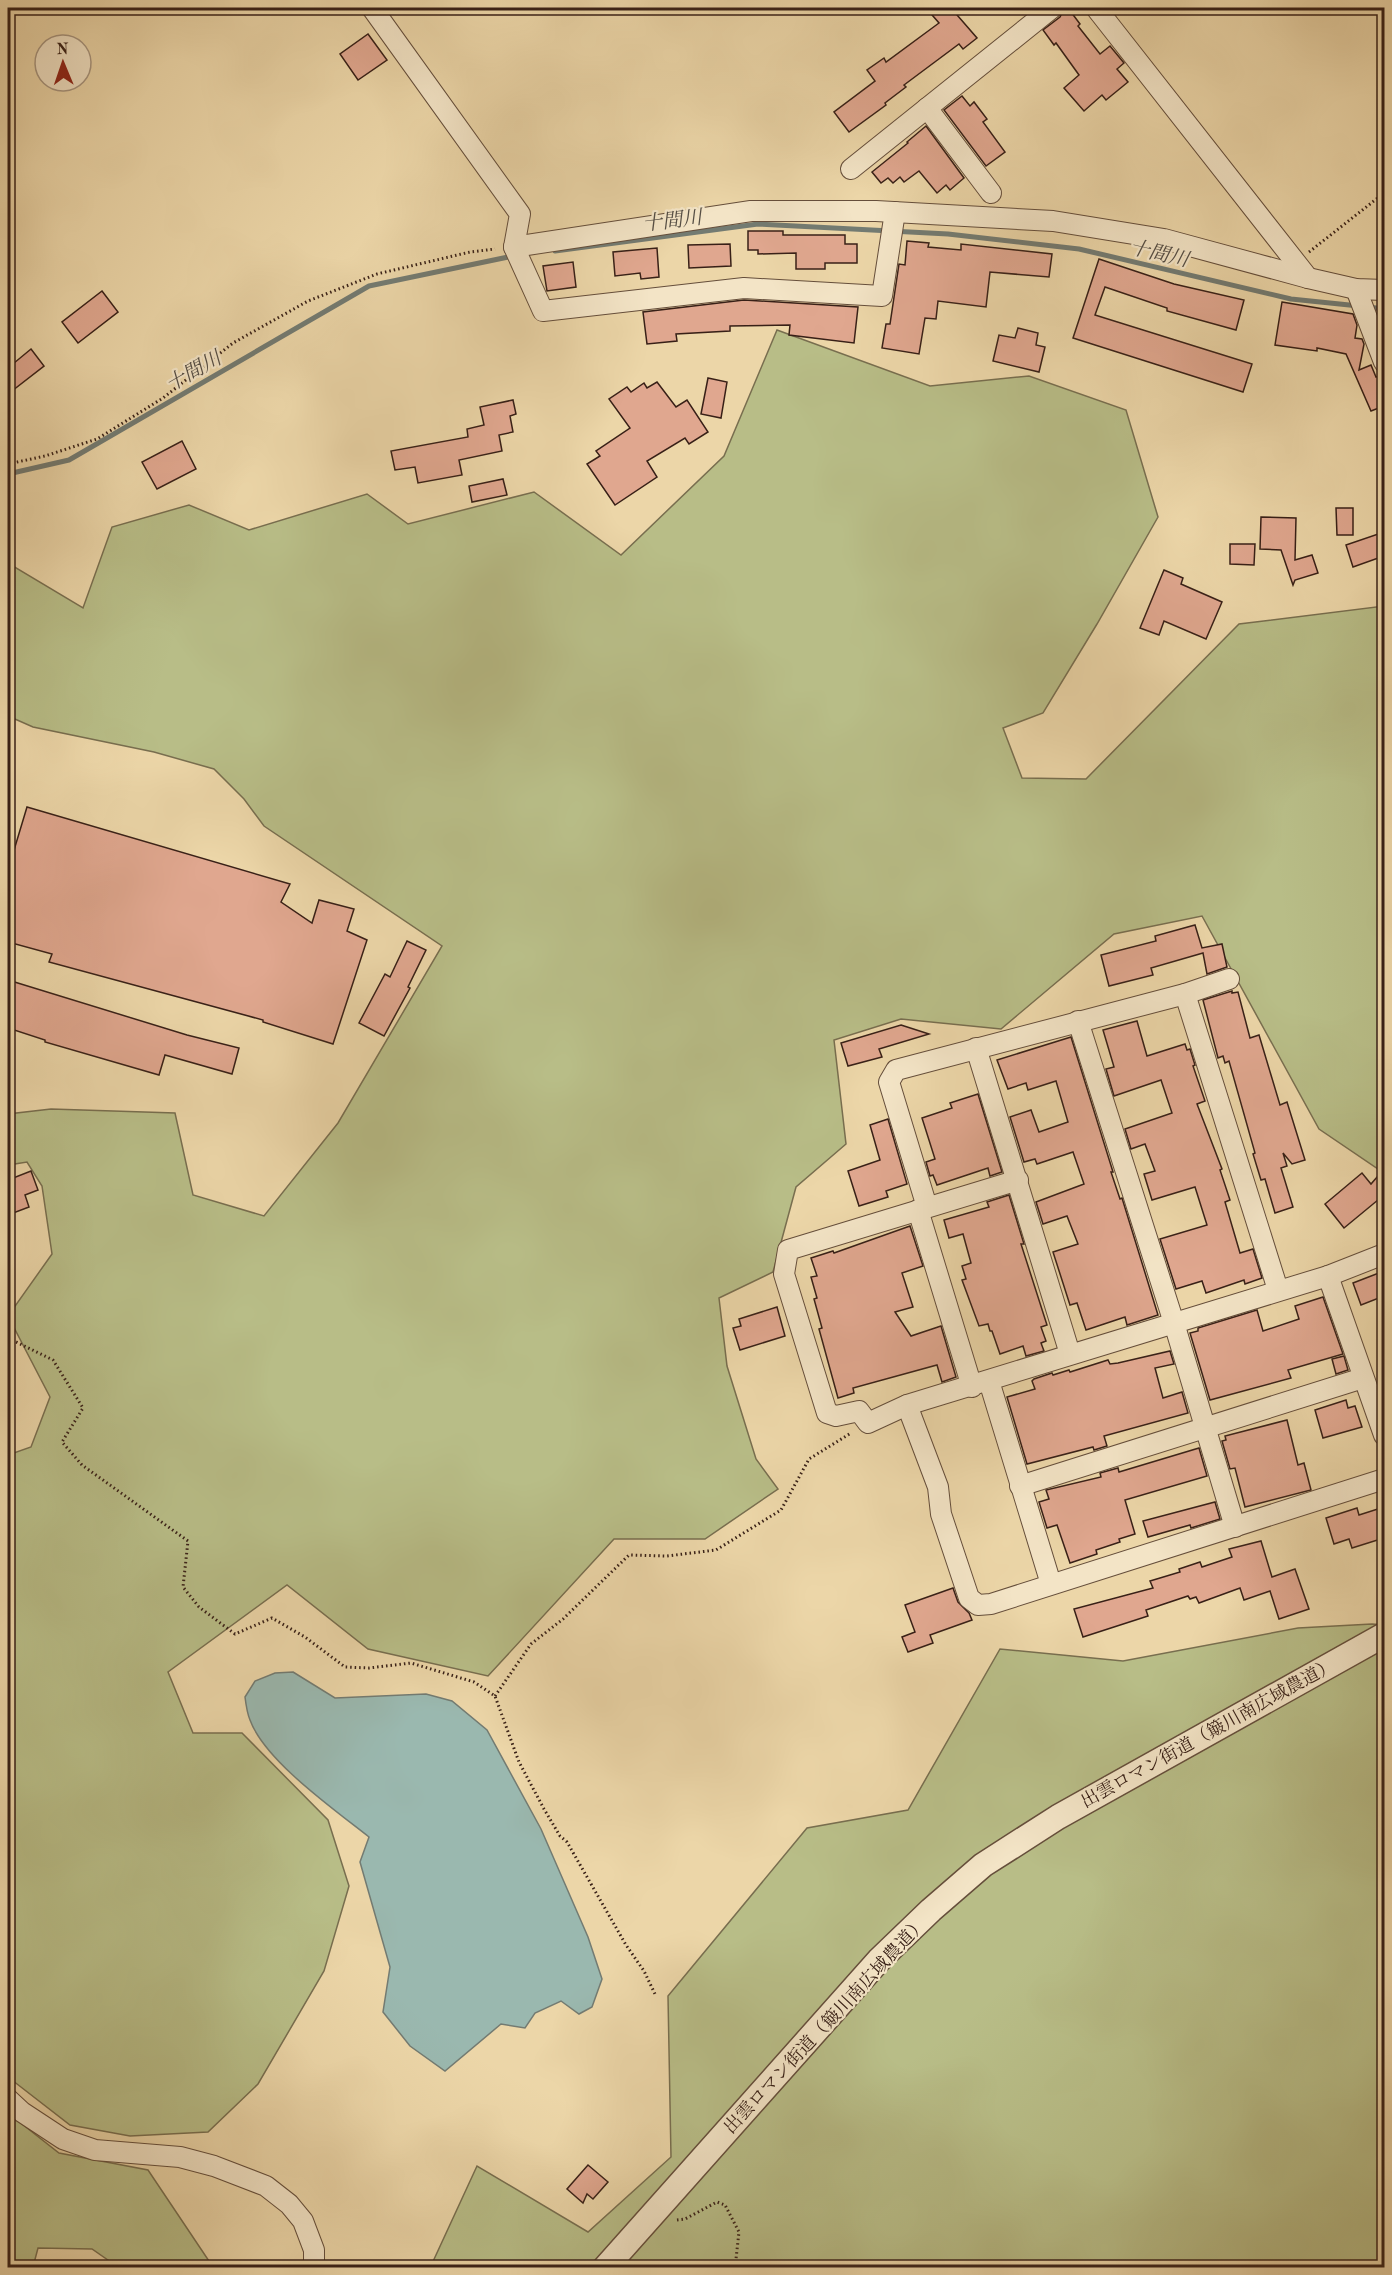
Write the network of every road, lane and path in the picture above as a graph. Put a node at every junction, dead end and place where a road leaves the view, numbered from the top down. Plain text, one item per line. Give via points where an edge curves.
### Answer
1 (372, 8) edge
2 (1052, 8) edge
3 (1096, 8) edge
4 (927, 108) junction
5 (851, 169) dead end
6 (992, 193) dead end
7 (1384, 193) edge
8 (895, 212) junction
9 (514, 247) junction
10 (1302, 271) junction
11 (1356, 289) junction
12 (1384, 290) edge
13 (1384, 362) edge
14 (8, 464) edge
15 (1229, 979) dead end
16 (1185, 994) junction
17 (1078, 1022) junction
18 (976, 1048) junction
19 (1017, 1180) junction
20 (922, 1208) junction
21 (1384, 1254) edge
22 (1328, 1276) junction
23 (1278, 1290) junction
24 (1174, 1323) junction
25 (8, 1338) edge
26 (1070, 1354) junction
27 (1363, 1378) junction
28 (980, 1384) junction
29 (907, 1405) junction
30 (868, 1423) junction
31 (1206, 1427) junction
32 (1384, 1435) edge
33 (1384, 1479) edge
34 (1020, 1486) junction
35 (1235, 1527) junction
36 (1051, 1584) junction
37 (1384, 1635) edge
38 (495, 1696) junction
39 (655, 1994) dead end
40 (8, 2099) edge
41 (650, 2217) junction
42 (314, 2268) edge
43 (605, 2268) edge
44 (735, 2268) edge

1 - 9 street via 520,214
2 - 4 street
3 - 10 street
4 - 5 street
4 - 6 street
7 - 10 path
8 - 9 street via 751,210
8 - 9 street via 882,296 744,288 543,311
8 - 10 street via 1053,221 1164,239
9 - 14 path via 470,252 377,274 308,301 233,343 163,398 97,439
10 - 11 street
11 - 12 street
11 - 13 street
15 - 16 street
16 - 17 street
16 - 23 street
17 - 18 street
17 - 24 street
18 - 19 street
18 - 20 street via 896,1070 889,1082
19 - 20 street
19 - 26 street
20 - 28 street
20 - 30 street via 788,1250 784,1274 827,1413 836,1416 859,1411
21 - 22 street
22 - 23 street
22 - 27 street
23 - 24 street
24 - 26 street
24 - 31 street
25 - 38 path via 53,1360 83,1408 62,1442 82,1465 188,1541 183,1587 199,1607 235,1634 272,1618 345,1667 411,1663 474,1682
26 - 28 street
27 - 31 street
27 - 32 street
28 - 29 street
28 - 34 street
29 - 30 street
29 - 36 street via 938,1487 941,1514 969,1598 978,1605 992,1604
30 - 38 path via 809,1459 781,1509 716,1550 667,1556 629,1555 563,1619 531,1644
31 - 34 street
31 - 35 street
33 - 35 street
34 - 36 street
35 - 36 street
37 - 41 street, 出雲ロマン街道（簸川南広域農道） via 1058,1817 983,1865 879,1960
38 - 39 path via 519,1762 544,1809
40 - 42 street via 63,2139 94,2150 180,2157 266,2186 303,2221 314,2250
41 - 43 street, 出雲ロマン街道（簸川南広域農道）
41 - 44 path via 685,2219 717,2202 725,2205 739,2232

